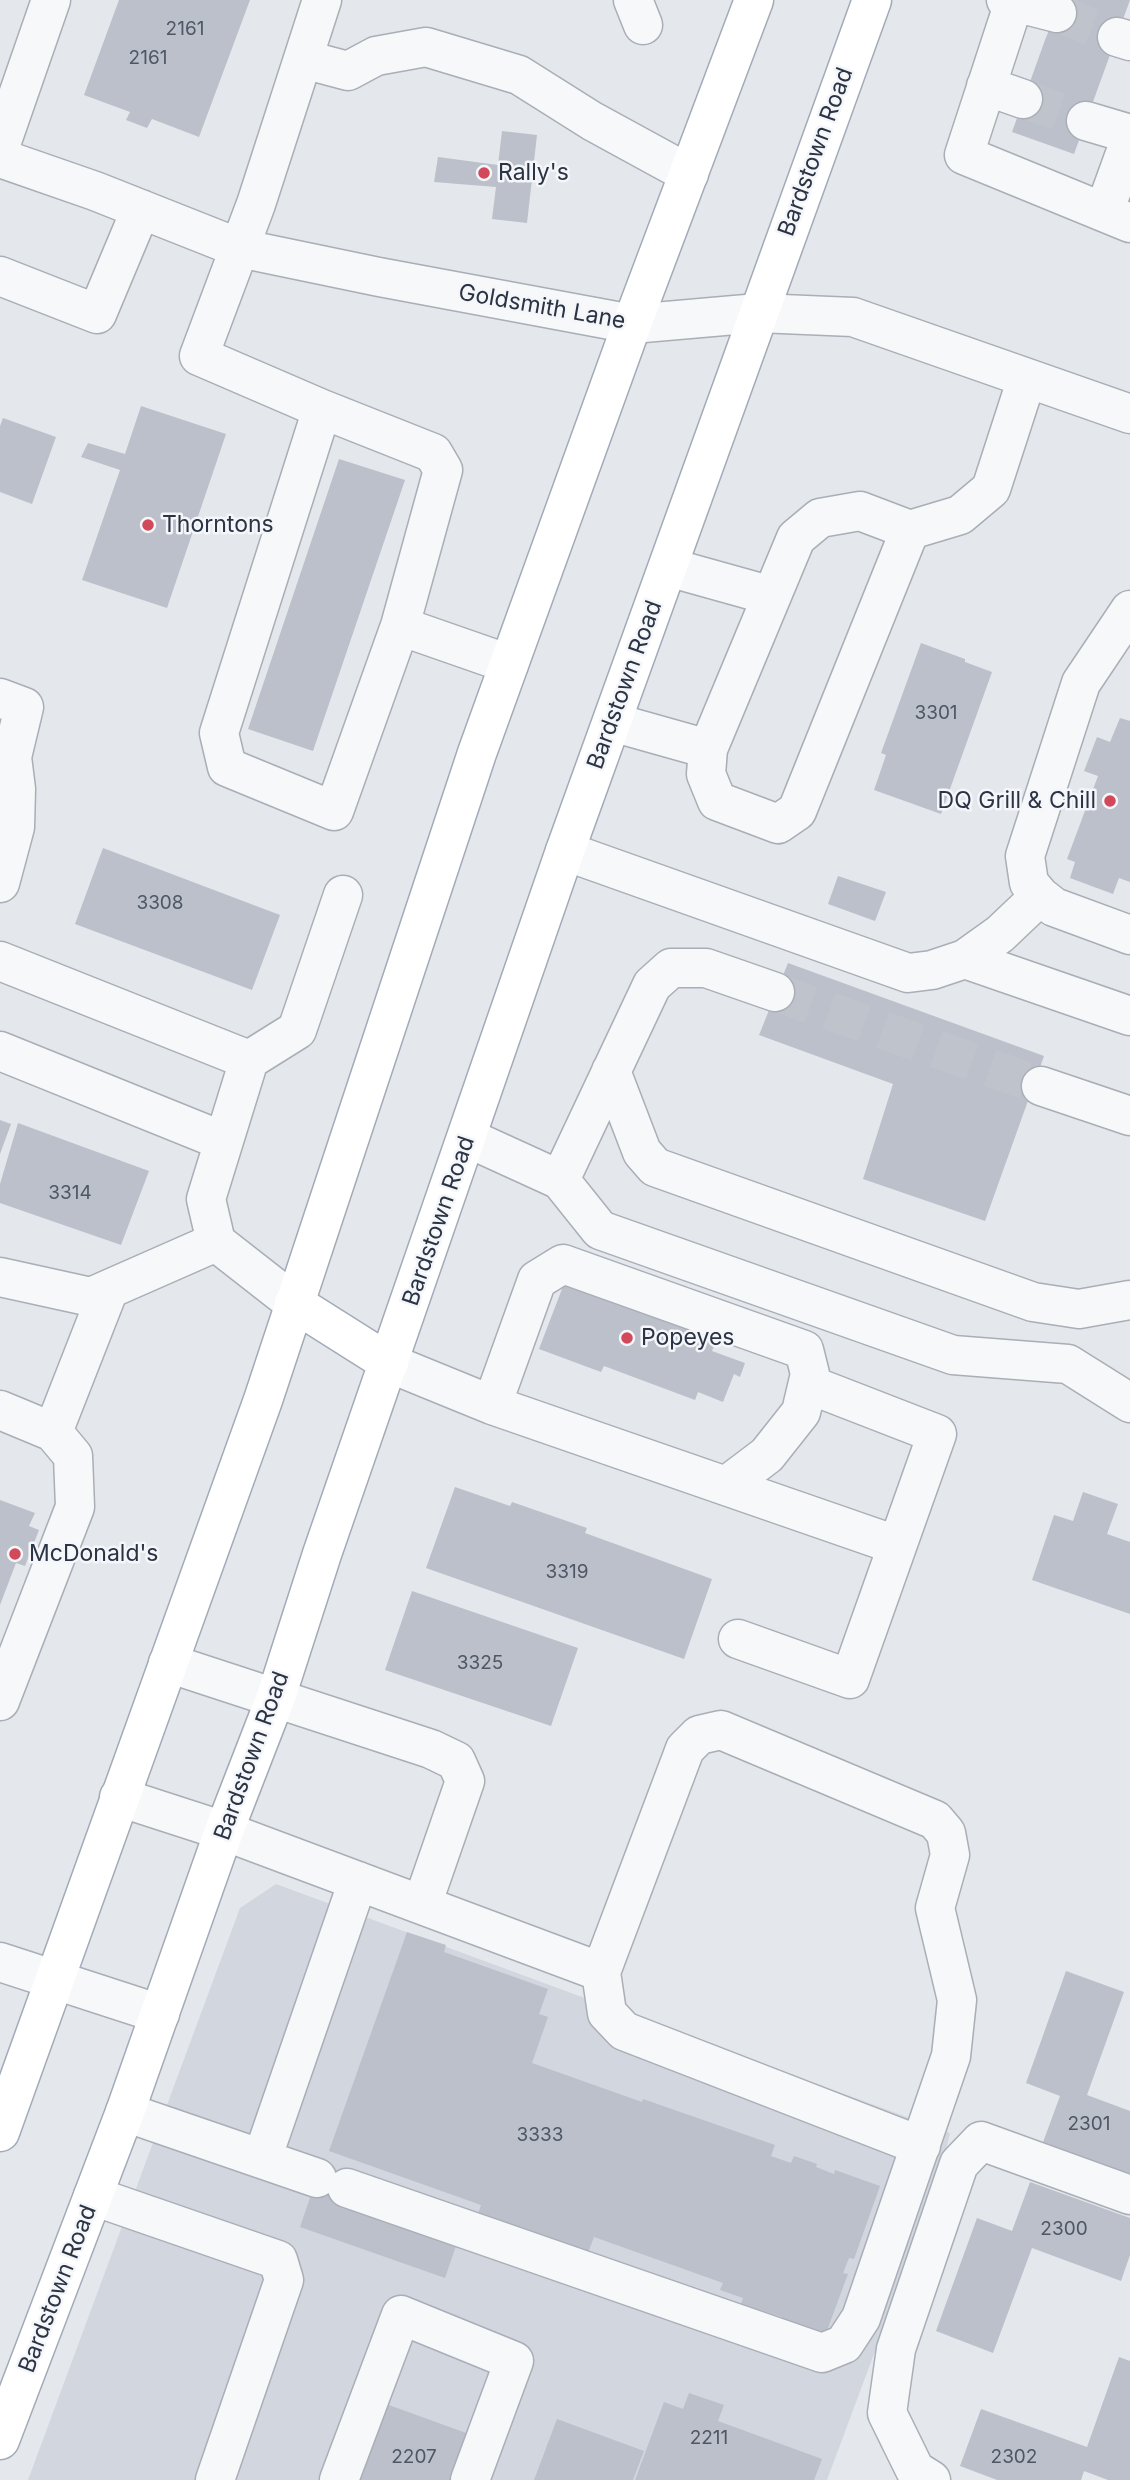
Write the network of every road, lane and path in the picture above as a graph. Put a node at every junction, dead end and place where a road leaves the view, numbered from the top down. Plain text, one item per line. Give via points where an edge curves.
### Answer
1 (51, 0) edge
2 (322, 0) edge
3 (754, 0) edge
4 (872, 0) edge
5 (1011, 1) edge
6 (1057, 13) tunnel mouth
7 (303, 59) junction
8 (986, 86) junction
9 (1023, 99) tunnel mouth
10 (1086, 121) tunnel mouth
11 (1130, 134) edge
12 (1130, 140) edge
13 (0, 147) edge
14 (0, 158) edge
15 (689, 174) junction
16 (141, 209) junction
17 (1117, 218) edge
18 (239, 248) junction
19 (0, 276) edge
20 (758, 313) junction
21 (632, 324) junction
22 (1027, 378) junction
23 (322, 410) junction
24 (1130, 414) edge
25 (910, 530) junction
26 (668, 567) junction
27 (772, 596) junction
28 (1130, 610) edge
29 (400, 626) junction
30 (509, 664) junction
31 (0, 698) edge
32 (612, 722) junction
33 (708, 749) junction
34 (565, 851) junction
35 (0, 883) edge
36 (342, 895) dead end
37 (1040, 895) junction
38 (1130, 935) edge
39 (965, 960) junction
40 (0, 961) edge
41 (775, 992) tunnel mouth
42 (1127, 1007) edge
43 (0, 1052) edge
44 (249, 1060) junction
45 (611, 1071) junction
46 (1041, 1086) tunnel mouth
47 (1130, 1116) edge
48 (468, 1138) junction
49 (223, 1140) junction
50 (560, 1180) junction
51 (216, 1242) junction
52 (0, 1277) edge
53 (109, 1289) junction
54 (1130, 1300) edge
55 (294, 1303) junction
56 (389, 1363) junction
57 (807, 1384) junction
58 (1123, 1385) edge
59 (492, 1405) junction
60 (0, 1410) edge
61 (53, 1432) junction
62 (726, 1486) junction
63 (75, 1492) junction
64 (896, 1545) junction
65 (0, 1632) edge
66 (738, 1639) dead end
67 (168, 1663) junction
68 (276, 1697) junction
69 (0, 1700) edge
70 (119, 1797) junction
71 (224, 1831) junction
72 (358, 1881) junction
73 (422, 1905) junction
74 (0, 1962) edge
75 (601, 1972) junction
76 (54, 1980) junction
77 (160, 2014) junction
78 (7, 2092) edge
79 (125, 2112) junction
80 (0, 2132) edge
81 (920, 2146) junction
82 (262, 2159) junction
83 (1130, 2195) edge
84 (93, 2196) junction
85 (0, 2440) edge
86 (215, 2480) edge
87 (340, 2480) edge
88 (470, 2480) edge
89 (931, 2480) edge

1 - 13 street
2 - 7 street
3 - 15 main road
4 - 20 main road, Bardstown Road
5 - 6 street
5 - 8 street
7 - 15 street via 348,71 376,56 426,47 519,75
7 - 18 street
8 - 9 street
8 - 17 street via 964,155
10 - 11 street
12 - 17 street
14 - 16 street, Goldsmith Lane
15 - 21 main road
16 - 18 street, Goldsmith Lane
16 - 19 street via 97,314
18 - 21 street, Goldsmith Lane
18 - 23 street via 199,356
20 - 21 street, Goldsmith Lane
20 - 22 street, Goldsmith Lane via 853,317
20 - 26 main road, Bardstown Road
21 - 30 main road
22 - 24 street, Goldsmith Lane
22 - 25 street via 991,489 960,515
23 - 29 street via 433,453 443,470
23 - 29 street via 219,733 226,767 334,811
25 - 27 street via 860,511 820,518 796,538
25 - 33 street via 797,811 778,824 717,801 706,774
26 - 27 street
26 - 32 main road, Bardstown Road
27 - 33 street
28 - 37 street via 1080,683 1025,856 1029,883
29 - 30 street
30 - 55 main road
31 - 35 street via 24,707 12,757 15,827
32 - 33 street
32 - 34 main road, Bardstown Road
34 - 39 street via 908,973
34 - 48 main road, Bardstown Road
36 - 44 street via 297,1030
37 - 38 street via 1054,907
37 - 39 street
39 - 42 street
40 - 44 street
41 - 45 street via 706,968 671,968 652,985
43 - 49 street
44 - 49 street
45 - 50 street
45 - 54 street via 642,1152 655,1167 1033,1303 1079,1309
46 - 47 street
48 - 50 street
48 - 56 main road, Bardstown Road
49 - 51 street via 206,1199
50 - 58 street via 600,1230 953,1355 1068,1364
51 - 53 street
51 - 55 street
52 - 53 street via 91,1297
53 - 61 street
55 - 56 main road
55 - 67 main road
56 - 59 street
56 - 68 main road, Bardstown Road
57 - 59 street via 810,1374 804,1350 563,1264 537,1280
57 - 62 street via 801,1412 767,1455
57 - 64 street via 937,1434
59 - 62 street
60 - 61 street
61 - 63 street via 73,1456
62 - 64 street
63 - 65 street via 46,1521
63 - 69 street via 75,1507
64 - 66 street via 850,1679
67 - 68 street
67 - 70 main road
68 - 71 main road, Bardstown Road
68 - 73 street via 456,1761 465,1781
70 - 71 street
70 - 76 main road
71 - 72 street
71 - 77 main road, Bardstown Road
72 - 73 street
72 - 82 street
73 - 75 street
74 - 76 street
75 - 81 street via 607,2013 624,2031
75 - 81 street via 685,1749 699,1735 721,1730 935,1820 946,1833 950,1855 934,1908 957,2000 951,2056
76 - 77 street
76 - 78 main road
77 - 79 main road, Bardstown Road
78 - 80 main road
79 - 82 street
79 - 84 main road, Bardstown Road
81 - 82 street via 861,2318 844,2344 822,2353
83 - 89 street via 981,2141 959,2164 896,2349 887,2413 915,2470
84 - 85 main road, Bardstown Road
84 - 86 street via 278,2260 284,2280
87 - 88 street via 401,2315 514,2361

